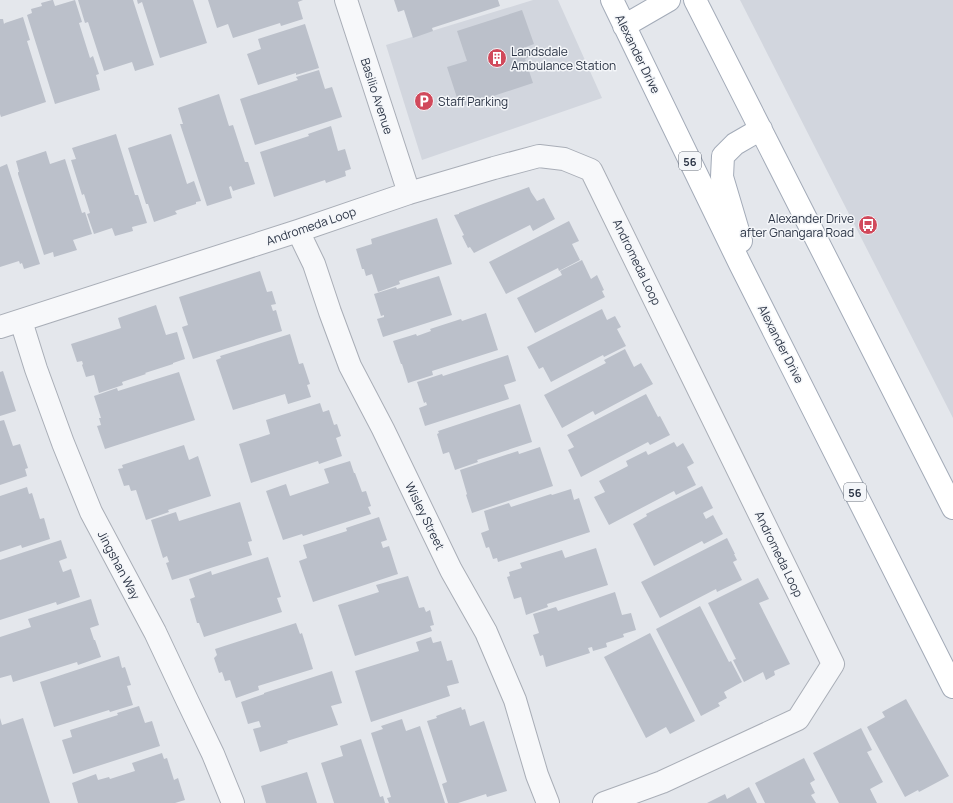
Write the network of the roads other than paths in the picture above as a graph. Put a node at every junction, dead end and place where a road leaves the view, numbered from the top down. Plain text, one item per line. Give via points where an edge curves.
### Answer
1 (346, 0) edge
2 (612, 0) edge
3 (669, 0) edge
4 (695, 0) edge
5 (624, 26) junction
6 (761, 129) junction
7 (409, 193) junction
8 (298, 231) junction
9 (757, 296) junction
10 (21, 321) junction
11 (0, 327) edge
12 (953, 508) edge
13 (953, 687) edge
14 (233, 803) edge
15 (548, 803) edge
16 (604, 803) edge

1 - 7 street, Basilio Avenue
2 - 5 main road, Alexander Drive / 56
3 - 5 main road
4 - 6 main road
5 - 9 main road, Alexander Drive / 56
6 - 9 main road via 735,144 724,156 722,178
6 - 12 main road
7 - 8 street, Andromeda Loop
7 - 16 street, Andromeda Loop via 539,156 564,158 592,170 833,664 798,719 662,782
8 - 10 street, Andromeda Loop
8 - 15 street, Wisley Street via 314,264 350,366 451,570 486,632 515,700
9 - 13 main road, Alexander Drive / 56
10 - 11 street, Andromeda Loop
10 - 14 street, Jingshan Way via 36,369 91,512 155,632 213,754

